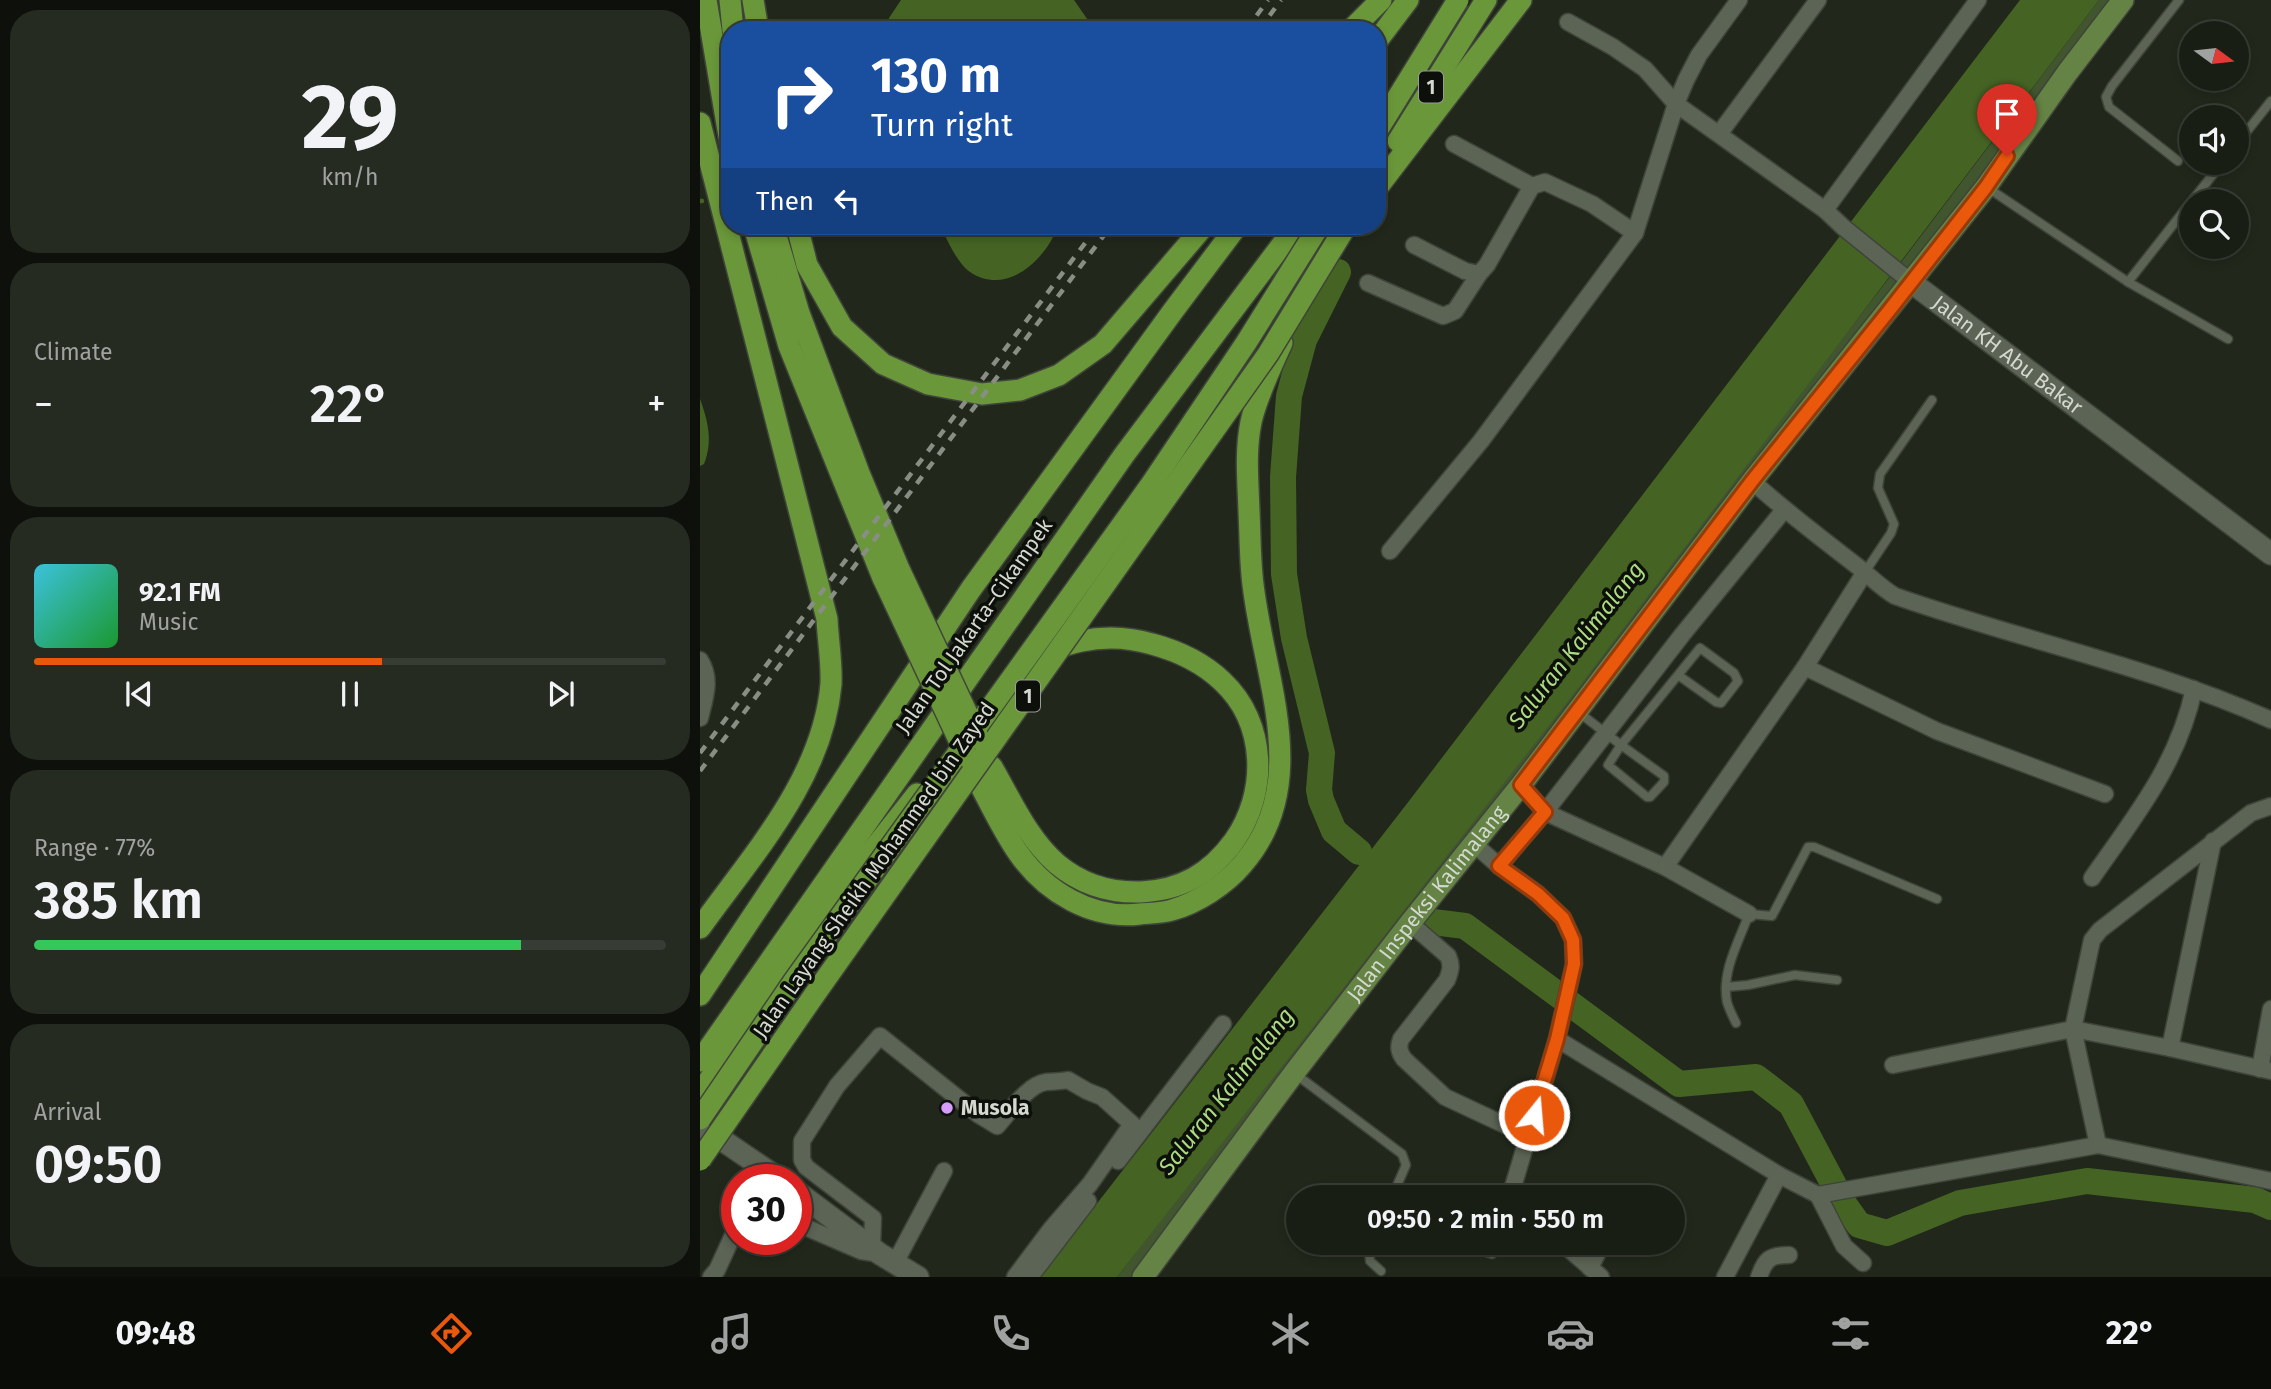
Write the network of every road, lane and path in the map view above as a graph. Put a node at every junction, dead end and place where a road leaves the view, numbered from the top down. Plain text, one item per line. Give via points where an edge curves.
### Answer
1 (706, 0) edge
2 (730, 0) edge
3 (753, 0) edge
4 (1381, 0) edge
5 (1408, 0) edge
6 (1458, 0) edge
7 (1477, 0) edge
8 (1486, 0) edge
9 (1521, 0) edge
10 (1739, 0) edge
11 (1818, 0) edge
12 (1978, 0) edge
13 (2123, 0) edge
14 (2179, 0) edge
15 (732, 21) edge
16 (756, 21) edge
17 (1360, 21) edge
18 (1567, 22) dead end
19 (1386, 29) edge
20 (721, 89) edge
21 (2271, 101) edge
22 (1676, 104) junction
23 (1386, 114) edge
24 (1386, 116) edge
25 (700, 123) edge
26 (2249, 129) edge
27 (1719, 134) junction
28 (1454, 144) dead end
29 (1386, 161) edge
30 (2178, 161) dead end
31 (2212, 175) edge
32 (1386, 176) edge
33 (1532, 186) junction
34 (1986, 187) junction
35 (2201, 189) edge
36 (721, 205) edge
37 (1825, 210) junction
38 (2179, 217) edge
39 (1635, 233) junction
40 (729, 235) edge
41 (757, 235) edge
42 (776, 235) edge
43 (799, 235) edge
44 (1196, 235) edge
45 (1230, 235) edge
46 (1289, 235) edge
47 (1313, 235) edge
48 (1342, 235) edge
49 (1343, 235) edge
50 (1414, 245) dead end
51 (1479, 274) junction
52 (1906, 277) junction
53 (2128, 282) junction
54 (1368, 283) dead end
55 (2228, 339) dead end
56 (1933, 400) dead end
57 (1752, 481) junction
58 (1784, 510) junction
59 (1390, 551) dead end
60 (2271, 554) edge
61 (1865, 572) junction
62 (891, 574) junction
63 (1682, 635) junction
64 (1700, 648) junction
65 (700, 660) edge
66 (1805, 667) junction
67 (1678, 675) junction
68 (2194, 689) junction
69 (1575, 710) junction
70 (700, 718) edge
71 (2271, 720) edge
72 (1607, 735) junction
73 (1621, 745) junction
74 (984, 771) junction
75 (1521, 785) junction
76 (2105, 794) dead end
77 (2271, 806) edge
78 (1545, 812) junction
79 (2213, 841) junction
80 (1473, 843) junction
81 (1499, 866) junction
82 (1665, 867) junction
83 (2092, 878) dead end
84 (1937, 899) dead end
85 (1749, 914) junction
86 (1410, 923) junction
87 (700, 928) edge
88 (1837, 980) dead end
89 (1726, 987) junction
90 (700, 996) edge
91 (2271, 1009) edge
92 (1736, 1023) dead end
93 (1223, 1024) dead end
94 (2073, 1029) junction
95 (1557, 1039) junction
96 (2170, 1048) junction
97 (700, 1061) edge
98 (1894, 1065) dead end
99 (2265, 1070) edge
100 (1294, 1073) junction
101 (700, 1093) edge
102 (700, 1119) edge
103 (700, 1125) edge
104 (1507, 1126) dead end
105 (2098, 1145) junction
106 (700, 1160) edge
107 (757, 1164) edge
108 (944, 1171) dead end
109 (1780, 1175) junction
110 (2271, 1181) edge
111 (1397, 1185) edge
112 (1514, 1185) edge
113 (1822, 1194) junction
114 (812, 1203) edge
115 (812, 1230) edge
116 (882, 1254) junction
117 (724, 1255) edge
118 (1369, 1255) edge
119 (1576, 1255) edge
120 (1789, 1255) dead end
121 (1863, 1263) dead end
122 (1381, 1271) dead end
123 (1596, 1272) edge
124 (711, 1277) edge
125 (918, 1277) edge
126 (1015, 1277) edge
127 (1030, 1277) edge
128 (1143, 1277) edge
129 (1724, 1277) edge
130 (1759, 1277) edge

1 - 20 highway
2 - 15 highway
3 - 16 highway
4 - 17 highway
5 - 19 highway
6 - 24 highway, 1, bridge
7 - 23 highway, 1
8 - 29 highway, 1
9 - 32 highway
10 - 22 street via 1699,55
11 - 27 street
12 - 37 street
13 - 34 main road, Jalan Inspeksi Kalimalang
14 - 30 lane via 2106,97 2109,107
18 - 22 street, Jalan KH Abu Bakar via 1645,69
21 - 26 lane
22 - 27 street, Jalan KH Abu Bakar
22 - 39 street
25 - 36 highway
27 - 37 street, Jalan KH Abu Bakar
28 - 33 street
31 - 35 lane
33 - 39 street via 1545,182 1592,204
33 - 51 street
34 - 52 main road, Jalan Inspeksi Kalimalang via 1931,257
34 - 53 lane
37 - 52 street, Jalan KH Abu Bakar
38 - 53 lane
39 - 59 street via 1481,441
40 - 87 highway via 827,619 831,683 809,766 779,820
41 - 62 highway via 789,346
42 - 62 highway
43 - 44 highway via 807,265 842,327 883,364 928,384 982,394 1020,390 1059,374 1103,344
45 - 90 highway, Jalan Tol Jakarta–Cikampek via 971,589
46 - 97 highway, Jalan Tol Jakarta–Cikampek via 1124,455
47 - 102 highway, Jalan Layang Sheikh Mohammed bin Zayed / 1, bridge via 1150,485
48 - 106 highway, Jalan Layang Sheikh Mohammed bin Zayed / 1, bridge via 1268,354
49 - 74 highway via 1297,313 1251,421 1252,576 1277,709 1280,759 1274,806 1254,851 1221,884 1171,911 1131,916 1083,907 1055,891 1018,852
50 - 51 street
51 - 54 street via 1455,311 1443,316
52 - 57 main road, Jalan Inspeksi Kalimalang via 1888,312
52 - 60 street, Jalan KH Abu Bakar
53 - 55 lane
56 - 61 lane via 1880,474 1878,488 1894,524
57 - 58 street
57 - 69 main road, Jalan Inspeksi Kalimalang
58 - 61 street
58 - 63 street
61 - 66 street
61 - 68 street via 1886,591 1913,602
62 - 74 highway, bridge
63 - 64 lane
63 - 72 street
64 - 67 lane
64 - 67 lane via 1738,677 1726,699 1716,702
65 - 70 street via 708,686
66 - 76 street via 1937,731
66 - 82 street
67 - 73 lane
68 - 71 street
68 - 83 street via 2188,718 2161,779
69 - 72 lane
69 - 75 main road, Jalan Inspeksi Kalimalang
72 - 73 lane
72 - 78 street
73 - 73 lane via 1609,765 1652,797 1664,776
74 - 101 highway via 1036,843 1077,878 1103,890 1162,891 1191,881 1223,856 1242,830 1255,802 1259,757 1241,705 1223,682 1195,660 1149,643 1111,637 1067,643 1047,652 1006,682 885,834
75 - 78 street
75 - 80 main road, Jalan Inspeksi Kalimalang
77 - 79 street via 2251,813
78 - 81 street
78 - 82 street
79 - 94 street via 2092,940
79 - 96 street
80 - 81 street
80 - 86 main road, Jalan Inspeksi Kalimalang
81 - 95 street via 1563,918 1573,940 1574,964
82 - 85 street
84 - 85 lane via 1811,846 1772,916
85 - 89 lane
86 - 100 main road, Jalan Inspeksi Kalimalang
86 - 104 street via 1448,956 1451,970 1401,1039 1399,1052 1445,1097
88 - 89 lane via 1795,975
89 - 92 lane via 1727,1004
91 - 99 street
93 - 127 street
94 - 96 street
94 - 98 street
94 - 105 street
95 - 109 street
95 - 112 street
96 - 99 street
100 - 111 lane via 1402,1154 1406,1165
100 - 128 main road, Jalan Inspeksi Kalimalang
103 - 107 street
105 - 110 street
105 - 113 street
108 - 116 street
109 - 113 street
109 - 129 street
113 - 121 street via 1844,1246
114 - 116 street
115 - 116 street via 861,1251
116 - 125 street
116 - 126 street via 873,1219 802,1160 802,1141 837,1087 880,1036 997,1126 1030,1088 1068,1080 1102,1097 1132,1124
117 - 124 street
118 - 122 lane
119 - 123 street
120 - 130 street via 1771,1257

